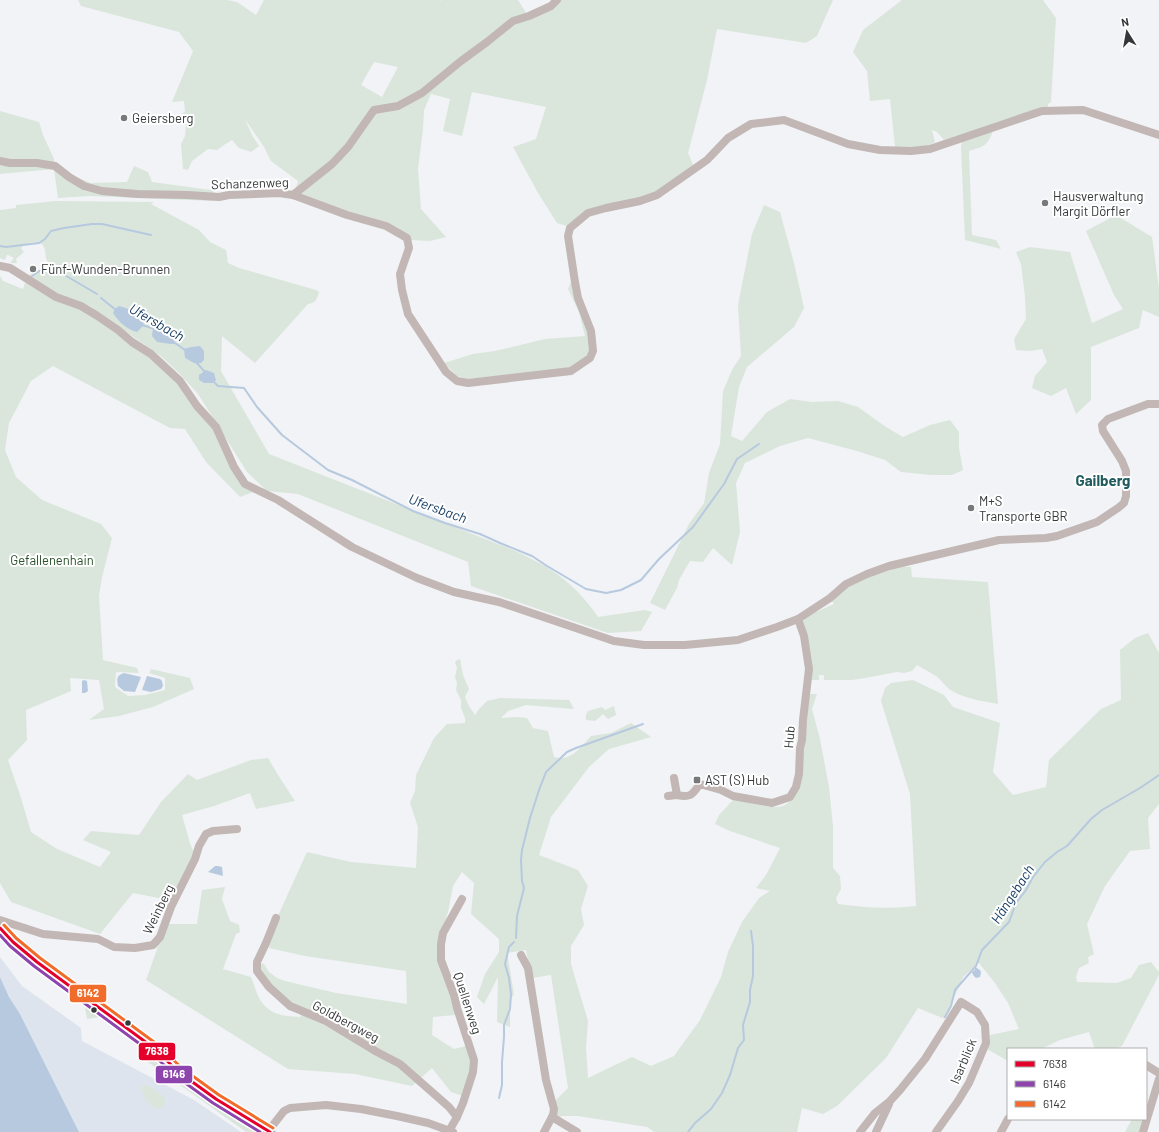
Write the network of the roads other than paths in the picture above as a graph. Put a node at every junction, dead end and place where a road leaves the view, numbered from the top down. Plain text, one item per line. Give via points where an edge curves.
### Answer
1 (557, 0) edge
2 (1159, 135) edge
3 (0, 161) edge
4 (294, 195) junction
5 (0, 266) edge
6 (1159, 404) edge
7 (798, 619) junction
8 (674, 778) dead end
9 (677, 795) junction
10 (668, 796) dead end
11 (237, 829) dead end
12 (462, 899) dead end
13 (276, 918) dead end
14 (0, 920) edge
15 (0, 928) edge
16 (520, 956) dead end
17 (1147, 1066) edge
18 (1159, 1073) edge
19 (1159, 1079) edge
20 (890, 1101) junction
21 (457, 1117) junction
22 (552, 1117) junction
23 (1147, 1119) edge
24 (1007, 1120) edge
25 (1147, 1120) edge
26 (452, 1131) edge
27 (270, 1132) edge
28 (544, 1132) edge
29 (577, 1132) edge
30 (860, 1132) edge
31 (876, 1132) edge
32 (936, 1132) edge
33 (1001, 1132) edge
34 (1143, 1132) edge

1 - 4 street, Schanzenweg via 551,6 513,21 424,92 398,106 374,110 348,147 332,164
2 - 4 street via 1083,110 1042,111 930,149 911,151 880,150 848,144 784,120 751,124 728,138 707,160 657,195 588,213 570,228 568,236 578,298 591,331 593,351 590,358 571,371 468,383 458,381 446,372 408,314 400,274 409,248 407,238 386,226 347,215
3 - 4 street, Schanzenweg via 55,166 84,186 102,191 219,197 229,194
5 - 7 street via 10,268 56,297 81,306 151,354 180,381 197,406 216,427 234,467 245,484 278,500 352,547 417,578 454,592 521,609 614,642 685,645 738,640
6 - 7 street via 1148,404 1108,419 1102,425 1126,471 1126,496 1124,503 1097,522 1057,536 999,540 889,566 846,584
7 - 9 street, Hub via 804,636 809,669 799,774 790,797 772,803 733,796 700,784 692,794
8 - 9 street
9 - 10 street
11 - 14 street, Weinberg via 206,834 171,907 160,937 153,945 135,948 114,947 98,939 43,934
12 - 21 street, Quellenweg via 443,933 441,944 441,960 474,1060 473,1072
13 - 21 street, Goldbergweg via 258,962 257,971 269,987 290,1006 326,1021 400,1064
15 - 27 main road via 37,962 151,1046 180,1073
16 - 22 street via 528,968 546,1080 554,1108
17 - 18 street
19 - 23 street
20 - 30 street via 875,1113
20 - 31 street
20 - 32 street, Isarblick via 925,1059 961,1002 977,1012 985,1025 986,1043 969,1083
21 - 26 street
22 - 28 street
22 - 29 street
24 - 33 street
25 - 34 street
26 - 27 street via 397,1116 326,1105 290,1108 284,1111

